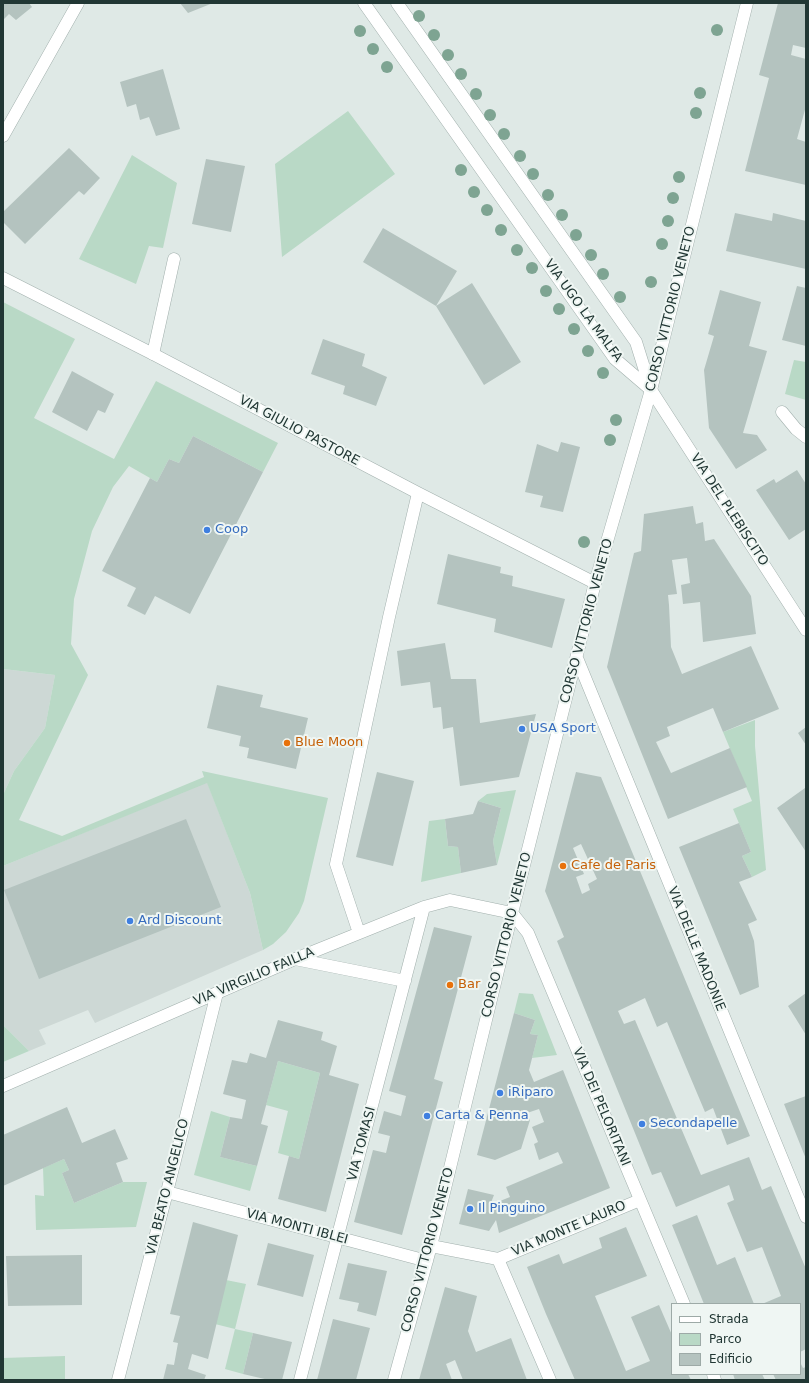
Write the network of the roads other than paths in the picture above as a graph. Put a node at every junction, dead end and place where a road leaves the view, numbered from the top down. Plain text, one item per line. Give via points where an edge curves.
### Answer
1 (78, 3) edge
2 (364, 3) edge
3 (397, 3) edge
4 (747, 3) edge
5 (3, 136) edge
6 (174, 259) dead end
7 (3, 278) edge
8 (153, 354) junction
9 (651, 390) junction
10 (782, 412) dead end
11 (806, 437) edge
12 (418, 493) junction
13 (596, 583) junction
14 (806, 630) edge
15 (577, 658) junction
16 (424, 907) junction
17 (512, 913) junction
18 (358, 933) junction
19 (295, 959) junction
20 (405, 981) junction
21 (217, 993) junction
22 (3, 1086) edge
23 (168, 1192) junction
24 (640, 1200) junction
25 (806, 1217) edge
26 (337, 1238) junction
27 (431, 1246) junction
28 (498, 1259) junction
29 (427, 1261) junction
30 (684, 1303) edge
31 (118, 1380) edge
32 (300, 1380) edge
33 (394, 1380) edge
34 (550, 1380) edge

1 - 5 street
2 - 9 street, VIA UGO LA MALFA via 615,359
3 - 9 street, VIA UGO LA MALFA via 636,342
4 - 9 street, CORSO VITTORIO VENETO
6 - 8 street
7 - 8 street, VIA GIULIO PASTORE
8 - 12 street, VIA GIULIO PASTORE
9 - 13 street, CORSO VITTORIO VENETO
9 - 14 street, VIA DEL PLEBISCITO
10 - 11 street
12 - 13 street, VIA GIULIO PASTORE
12 - 18 street via 336,864
13 - 15 street, CORSO VITTORIO VENETO
15 - 17 street, CORSO VITTORIO VENETO
15 - 25 street, VIA DELLE MADONIE
16 - 17 street, VIA VIRGILIO FAILLA via 450,900
16 - 18 street, VIA VIRGILIO FAILLA
16 - 20 street, VIA TOMASI
17 - 24 street, VIA DEI PELORITANI via 528,933
17 - 27 street, CORSO VITTORIO VENETO
18 - 19 street, VIA VIRGILIO FAILLA
19 - 20 street
19 - 21 street, VIA VIRGILIO FAILLA
20 - 26 street, VIA TOMASI
21 - 22 street, VIA VIRGILIO FAILLA
21 - 23 street, VIA BEATO ANGELICO
23 - 26 street, VIA MONTI IBLEI
23 - 31 street, VIA BEATO ANGELICO
24 - 28 street, VIA MONTE LAURO
24 - 30 street, VIA DEI PELORITANI
26 - 29 street, VIA MONTI IBLEI
26 - 32 street, VIA TOMASI
27 - 28 street
27 - 29 street, CORSO VITTORIO VENETO
28 - 34 street
29 - 33 street, CORSO VITTORIO VENETO

